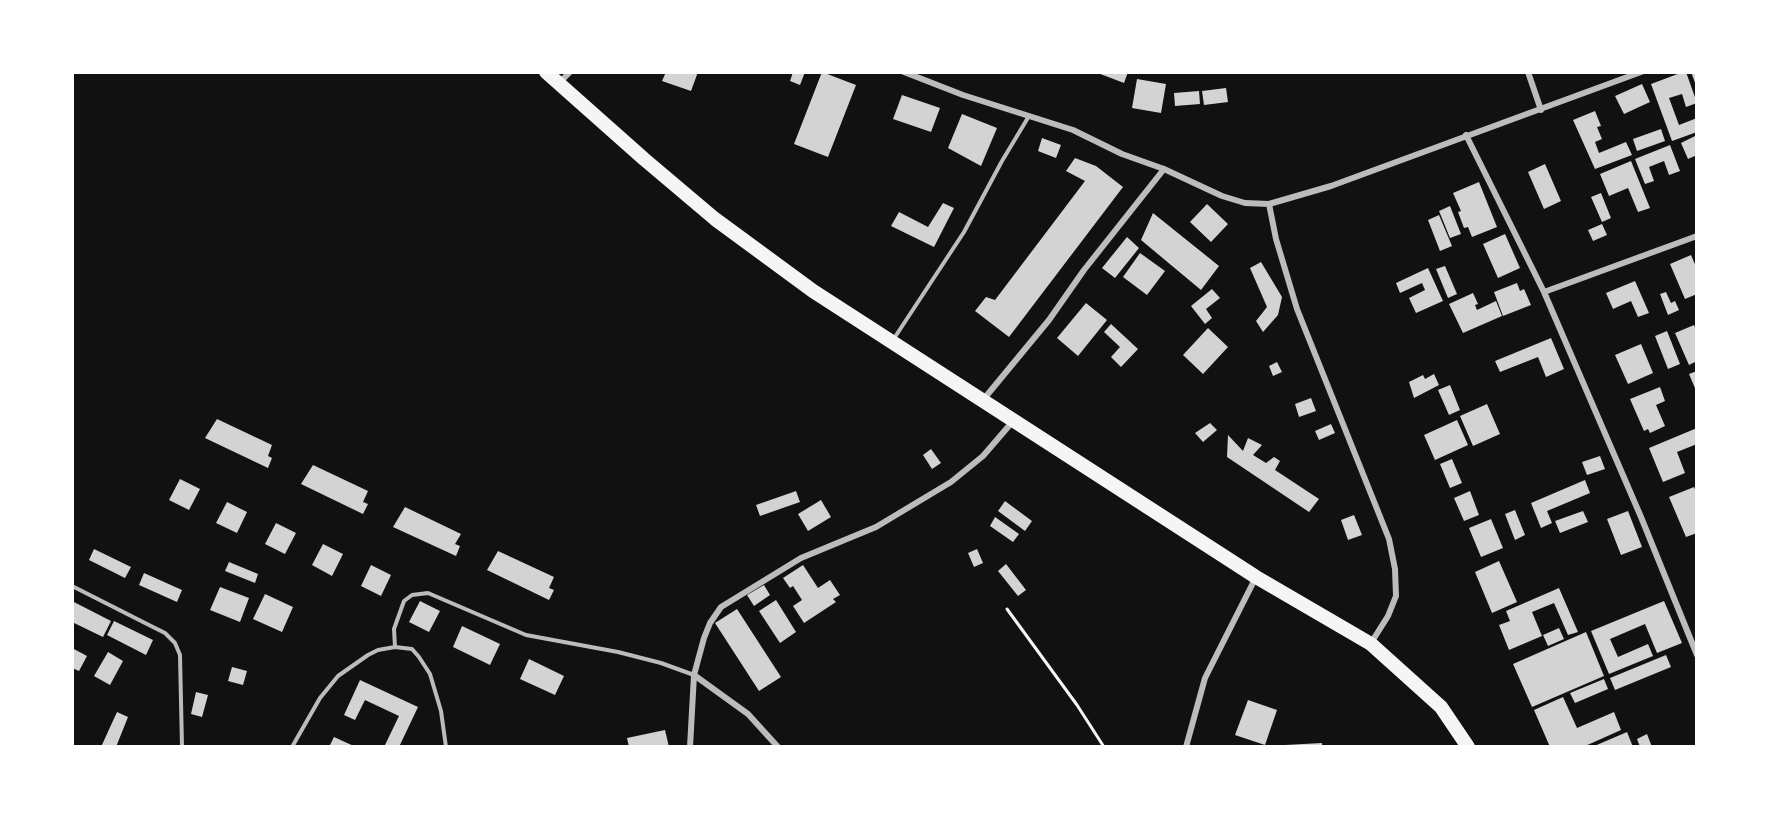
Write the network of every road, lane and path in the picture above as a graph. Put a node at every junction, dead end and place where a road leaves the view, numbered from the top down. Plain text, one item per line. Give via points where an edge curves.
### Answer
1 (546, 72) edge
2 (570, 72) edge
3 (904, 72) edge
4 (1528, 72) edge
5 (1641, 72) edge
6 (558, 84) junction
7 (1541, 110) junction
8 (1030, 115) junction
9 (1466, 135) junction
10 (1164, 169) junction
11 (1269, 204) junction
12 (1697, 236) edge
13 (1544, 292) junction
14 (893, 341) junction
15 (983, 400) junction
16 (1014, 420) junction
17 (1256, 577) junction
18 (72, 586) edge
19 (1007, 609) dead end
20 (1371, 644) junction
21 (394, 646) junction
22 (1697, 655) edge
23 (694, 675) junction
24 (182, 747) edge
25 (292, 747) edge
26 (446, 747) edge
27 (690, 747) edge
28 (778, 747) edge
29 (1104, 747) edge
30 (1186, 747) edge
31 (1468, 747) edge

1 - 6 highway
2 - 6 street
3 - 8 street
4 - 7 street
5 - 7 street
6 - 14 highway via 715,219 813,291
7 - 9 street
8 - 10 street
8 - 14 lane via 964,232
9 - 11 street via 1331,186
9 - 13 street
10 - 11 street via 1222,196
10 - 15 street
11 - 20 street via 1297,309 1389,539 1396,596
12 - 13 street
13 - 22 street
14 - 15 highway
15 - 16 highway
16 - 17 highway
16 - 23 street via 983,456 951,482 876,527 801,558 721,607 704,638
17 - 20 highway
17 - 30 street via 1205,678
18 - 24 lane via 165,633 175,643 180,656
19 - 29 path
20 - 31 highway via 1441,707
21 - 23 lane via 394,629 404,602 412,595 428,593 526,635 618,652
21 - 25 lane via 378,650 338,676 320,698
21 - 26 lane via 412,650 430,674
23 - 27 street
23 - 28 street via 748,714

